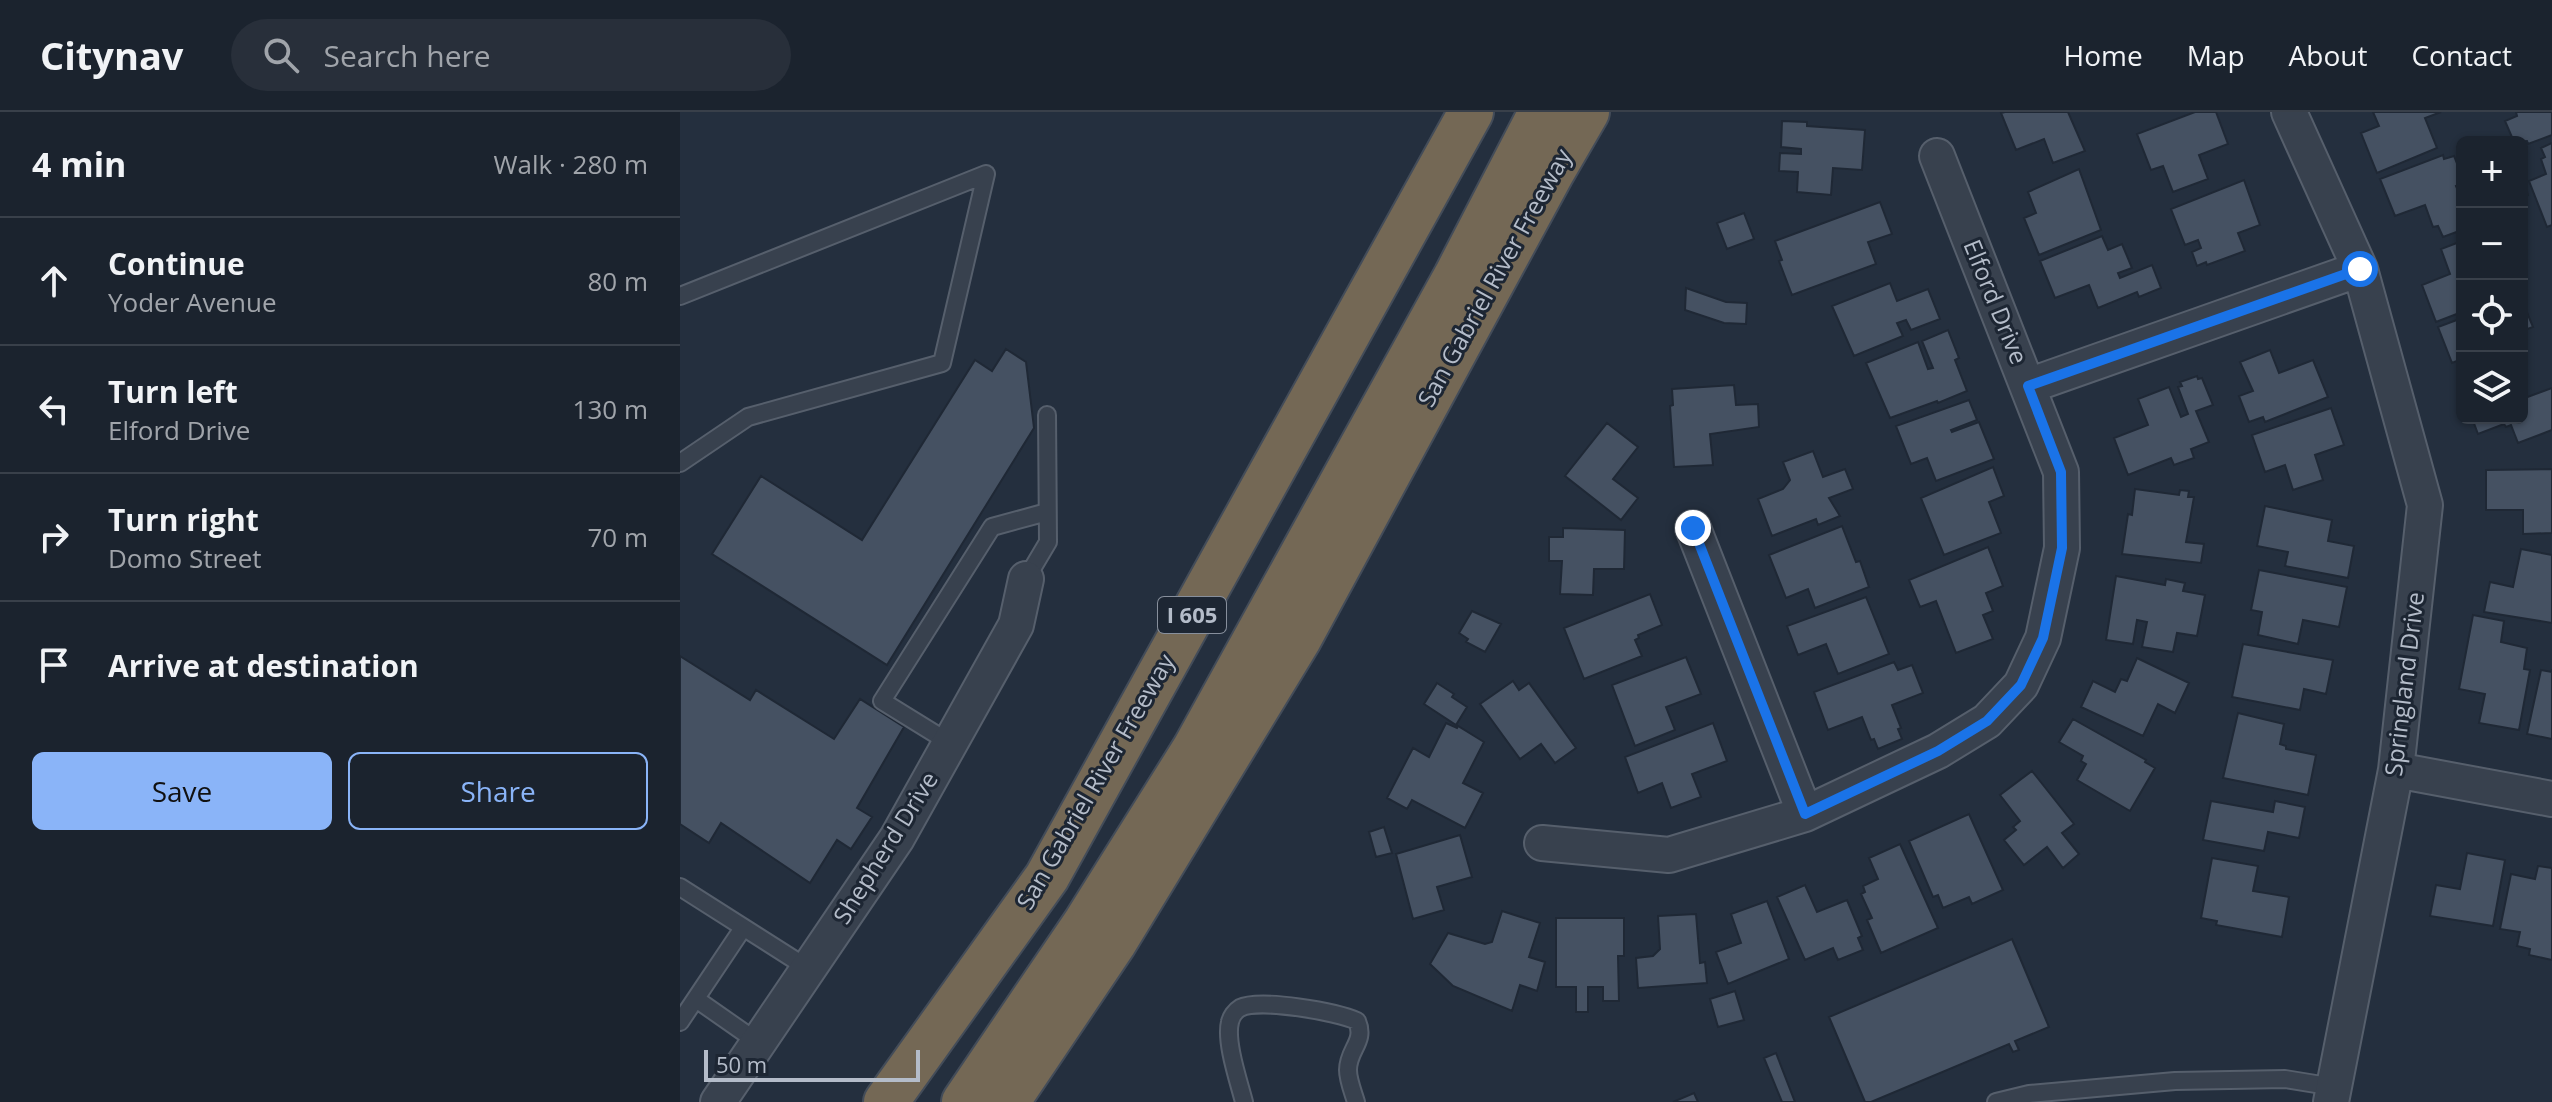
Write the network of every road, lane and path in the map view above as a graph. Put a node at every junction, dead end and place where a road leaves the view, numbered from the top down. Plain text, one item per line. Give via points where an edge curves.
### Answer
1 (1471, 112) edge
2 (1513, 112) edge
3 (1541, 112) edge
4 (1587, 112) edge
5 (2289, 112) edge
6 (1937, 156) dead end
7 (2360, 269) junction
8 (680, 296) edge
9 (2028, 386) junction
10 (1047, 415) dead end
11 (680, 463) edge
12 (1047, 512) junction
13 (1693, 528) dead end
14 (1026, 579) joint
15 (950, 743) junction
16 (2396, 770) junction
17 (2552, 799) edge
18 (1805, 814) junction
19 (1542, 843) dead end
20 (680, 887) edge
21 (743, 928) junction
22 (809, 969) junction
23 (696, 999) junction
24 (680, 1022) edge
25 (759, 1043) junction
26 (2332, 1094) edge
27 (718, 1102) edge
28 (886, 1102) edge
29 (942, 1102) edge
30 (964, 1102) edge
31 (1007, 1102) edge
32 (1244, 1102) edge
33 (1356, 1102) edge
34 (1996, 1102) edge

1 - 28 highway, San Gabriel River Freeway / I 605 via 1047,877
2 - 29 highway via 1192,713 1110,855
3 - 30 highway via 1195,748
4 - 31 highway, San Gabriel River Freeway via 1299,639 1114,943
5 - 7 street, Springland Drive
6 - 9 street, Elford Drive
7 - 9 street
7 - 16 street, Springland Drive via 2425,505
8 - 11 lane via 986,174 942,363 748,417
9 - 18 street, Elford Drive via 2061,472 2062,548 2043,638 2021,685 1987,721 1938,751
10 - 12 lane
12 - 14 lane via 1048,542
12 - 15 lane via 992,527 882,701
13 - 18 street
14 - 15 street, Shepherd Drive via 1016,625
15 - 22 street, Shepherd Drive via 897,838
16 - 17 street
16 - 26 street, Springland Drive
18 - 19 street, Elford Drive via 1669,855
20 - 21 lane
21 - 22 lane
21 - 23 lane
22 - 25 street, Shepherd Drive
23 - 24 lane
23 - 25 lane
25 - 27 street, Shepherd Drive
26 - 34 lane via 2285,1079 2175,1081 2029,1094
32 - 33 lane via 1228,1031 1240,1008 1263,1003 1342,1014 1357,1021 1361,1031 1348,1072

